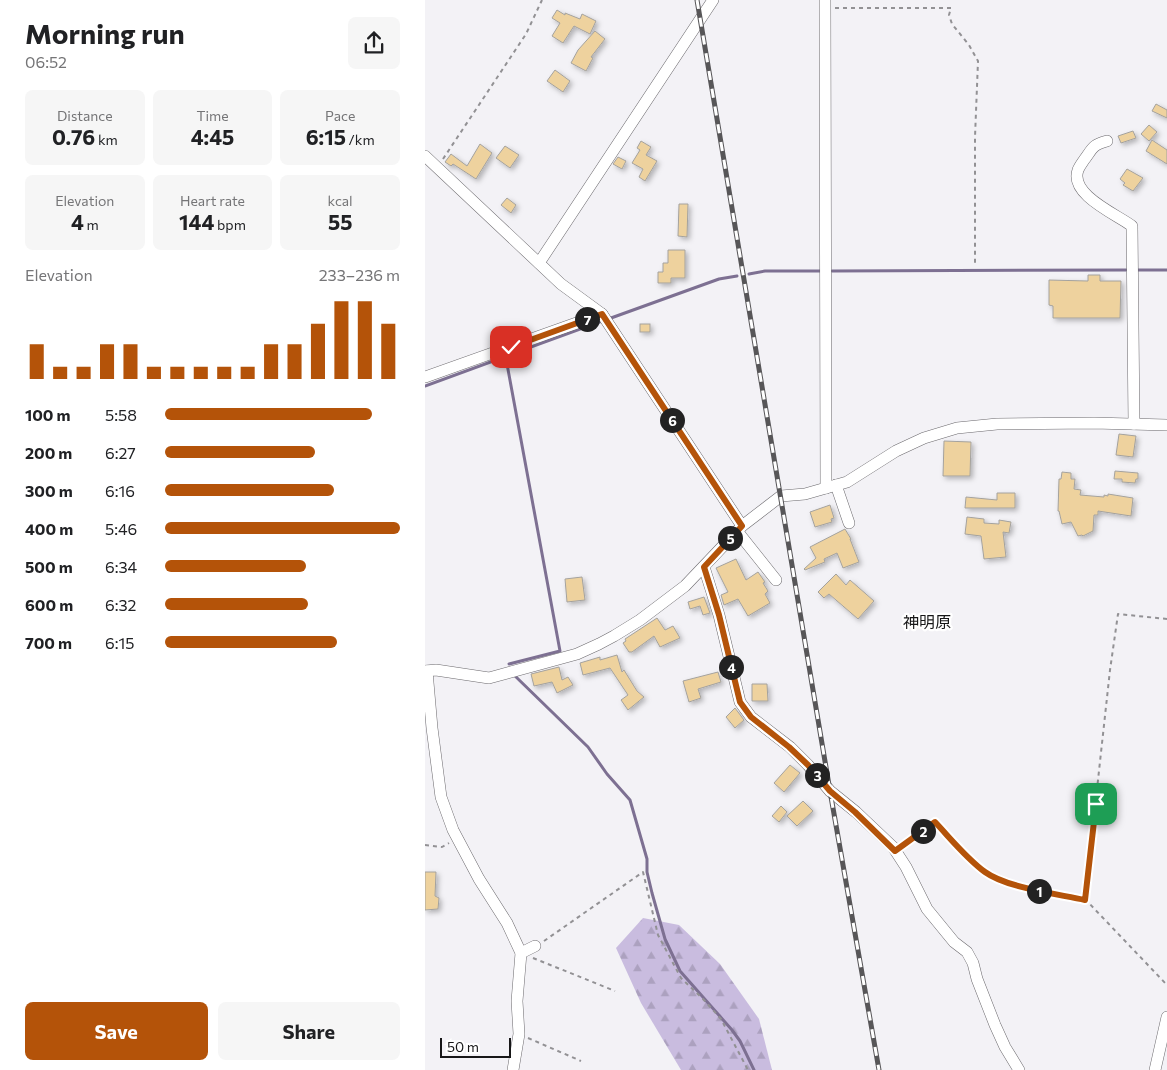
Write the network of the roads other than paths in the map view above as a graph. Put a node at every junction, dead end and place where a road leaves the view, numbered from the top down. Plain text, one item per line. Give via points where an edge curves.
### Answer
1 (713, 0) edge
2 (825, 4) edge
3 (1107, 141) dead end
4 (425, 156) edge
5 (539, 263) junction
6 (602, 314) junction
7 (425, 377) edge
8 (1134, 424) junction
9 (1167, 426) edge
10 (831, 486) junction
11 (849, 523) dead end
12 (739, 528) junction
13 (704, 567) junction
14 (776, 580) dead end
15 (426, 671) edge
16 (535, 946) road end
17 (521, 953) junction
18 (1167, 1017) edge
19 (513, 1070) edge
20 (1019, 1070) edge
21 (1155, 1070) edge

1 - 5 street
2 - 10 street
3 - 8 street via 1095,144 1078,170 1077,180 1088,196 1132,226
4 - 5 street
5 - 6 street
6 - 7 street
6 - 12 street
8 - 9 street
8 - 10 street via 1044,422 957,428 896,451 847,482
10 - 11 street
10 - 12 street via 805,494 781,496
12 - 13 street
12 - 14 street
13 - 15 street via 685,586 640,620 577,654 489,678
13 - 20 street via 740,702 751,717 789,747 830,791 895,851 927,909 954,942 967,952 998,1032
15 - 17 street via 441,797 453,830
16 - 17 street
17 - 19 street via 517,1001 519,1034
18 - 21 street

